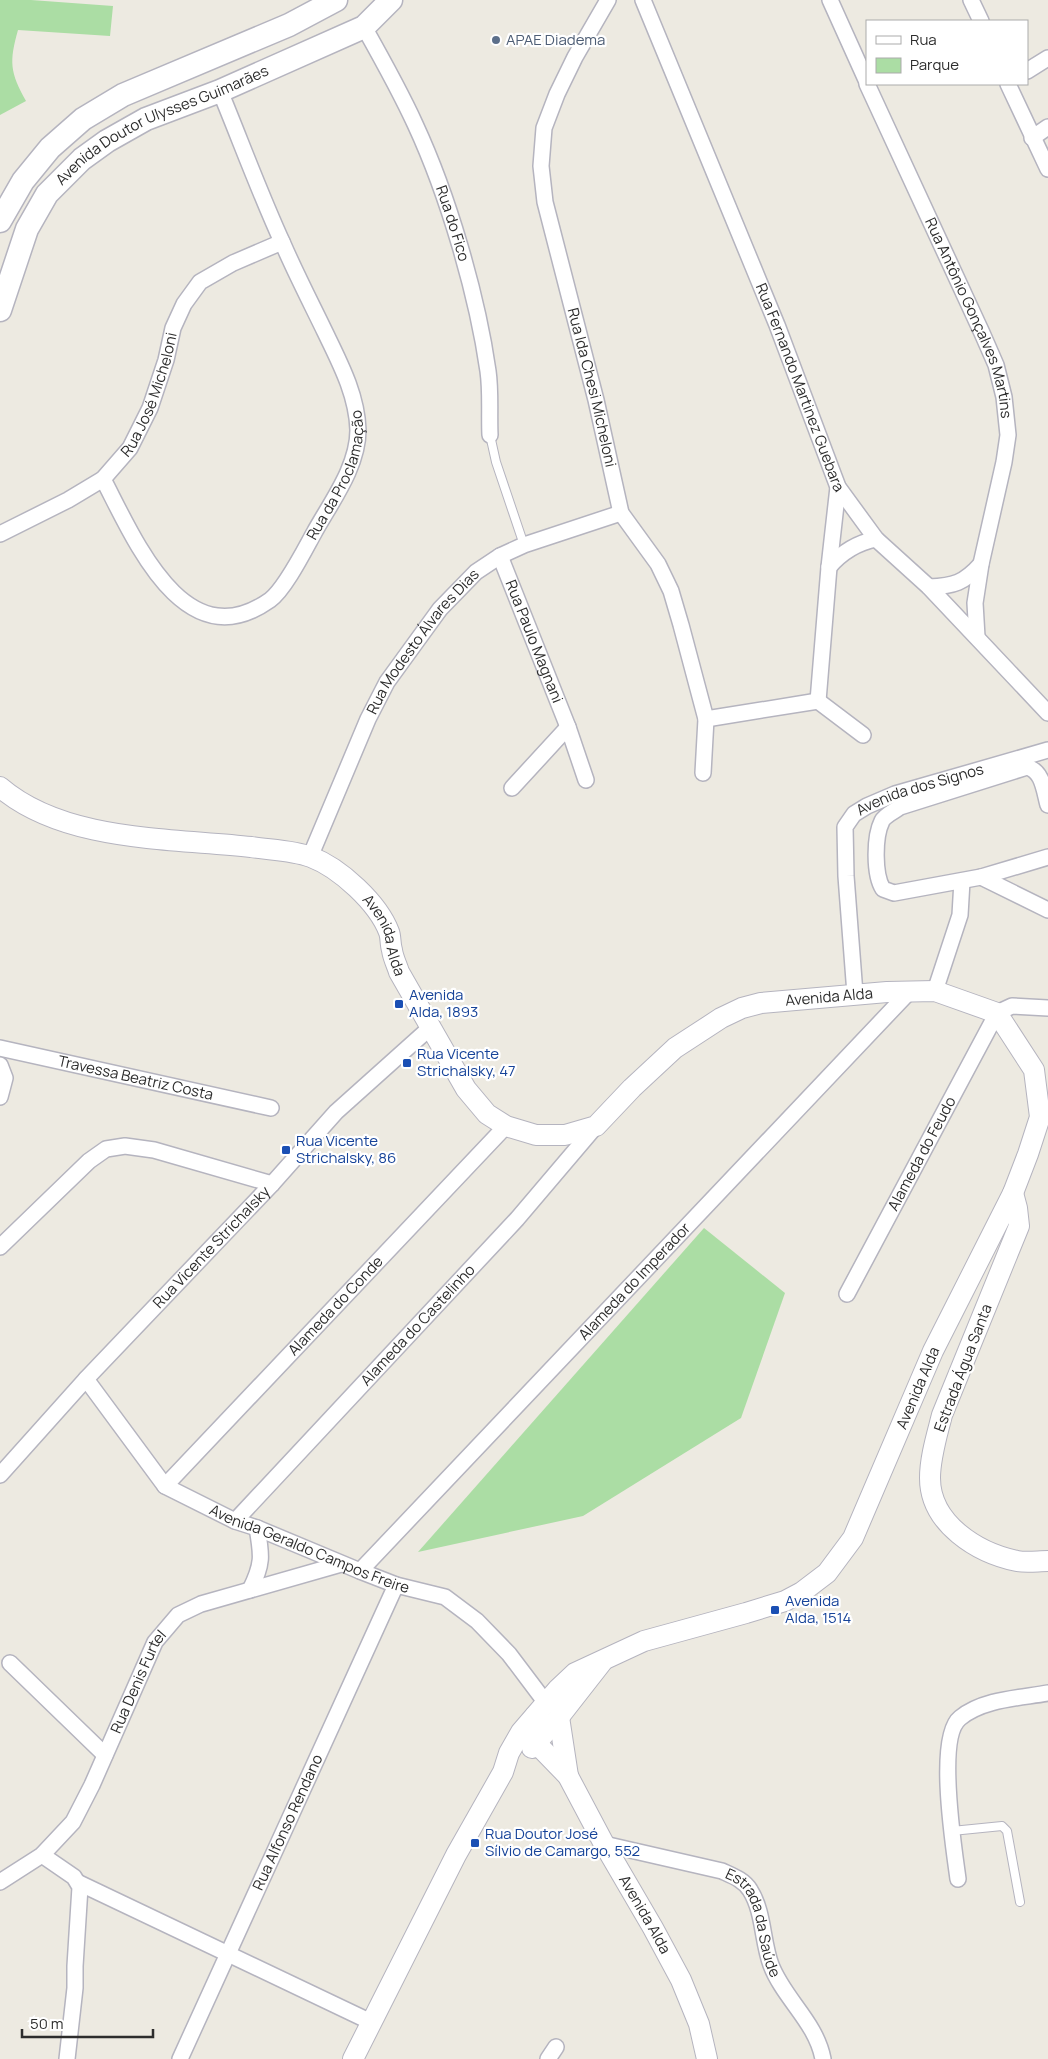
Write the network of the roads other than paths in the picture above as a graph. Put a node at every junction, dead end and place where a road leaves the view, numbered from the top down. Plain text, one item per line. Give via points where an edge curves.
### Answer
1 (336, 0) edge
2 (391, 0) edge
3 (608, 0) edge
4 (643, 0) edge
5 (830, 0) edge
6 (972, 0) edge
7 (981, 20) edge
8 (364, 27) junction
9 (1048, 58) edge
10 (1028, 70) edge
11 (866, 81) edge
12 (868, 85) edge
13 (1008, 85) edge
14 (220, 91) junction
15 (1048, 127) edge
16 (1032, 138) junction
17 (1048, 169) edge
18 (0, 221) edge
19 (282, 242) junction
20 (0, 310) edge
21 (490, 435) joint
22 (102, 479) junction
23 (838, 487) junction
24 (621, 513) junction
25 (0, 534) edge
26 (876, 539) junction
27 (524, 545) junction
28 (500, 556) junction
29 (981, 564) junction
30 (829, 567) junction
31 (929, 587) junction
32 (977, 637) junction
33 (818, 701) junction
34 (1048, 713) edge
35 (706, 719) junction
36 (568, 727) junction
37 (863, 735) dead end
38 (1048, 750) edge
39 (703, 773) dead end
40 (586, 780) dead end
41 (0, 787) edge
42 (512, 788) dead end
43 (1048, 805) edge
44 (310, 857) junction
45 (1048, 857) edge
46 (981, 877) junction
47 (962, 881) junction
48 (1048, 910) edge
49 (935, 991) junction
50 (909, 992) junction
51 (855, 994) junction
52 (1048, 1008) edge
53 (997, 1013) junction
54 (432, 1026) junction
55 (0, 1048) edge
56 (2, 1073) edge
57 (0, 1097) edge
58 (271, 1108) dead end
59 (506, 1126) junction
60 (596, 1126) junction
61 (272, 1184) junction
62 (1013, 1193) junction
63 (0, 1247) edge
64 (847, 1294) dead end
65 (86, 1380) junction
66 (0, 1475) edge
67 (165, 1486) junction
68 (235, 1521) junction
69 (257, 1528) junction
70 (1048, 1561) edge
71 (341, 1564) junction
72 (360, 1571) junction
73 (396, 1585) junction
74 (250, 1590) junction
75 (10, 1662) dead end
76 (1048, 1693) edge
77 (547, 1712) junction
78 (537, 1744) junction
79 (105, 1755) junction
80 (503, 1772) junction
81 (568, 1776) junction
82 (952, 1831) junction
83 (604, 1844) junction
84 (42, 1855) junction
85 (958, 1880) dead end
86 (0, 1882) edge
87 (79, 1883) junction
88 (1020, 1902) dead end
89 (228, 1952) junction
90 (371, 2022) junction
91 (67, 2059) edge
92 (180, 2059) edge
93 (353, 2059) edge
94 (708, 2059) edge
95 (823, 2059) edge

1 - 18 main road via 289,25 123,96 83,119 50,148 23,181
2 - 8 main road, Avenida Doutor Ulysses Guimarães
3 - 24 street, Rua Ida Chesi Micheloni via 557,94 544,128 541,166 546,202
4 - 23 street, Rua Fernando Martinez Guebara via 777,325
5 - 11 street, Rua Antônio Gonçalves Martins
6 - 7 street
8 - 14 main road, Avenida Doutor Ulysses Guimarães
8 - 21 street, Rua do Fico via 416,126 457,240 475,305 488,371
9 - 10 street
12 - 29 street, Rua Antônio Gonçalves Martins via 996,365 1004,397 1008,435
13 - 16 street
14 - 19 street, Rua da Proclamação
14 - 20 main road, Avenida Doutor Ulysses Guimarães via 146,120 82,159 47,194 26,229
15 - 16 street
16 - 17 street
19 - 22 street, Rua José Micheloni via 232,263 200,282 184,304 173,328 150,408 130,448
19 - 22 street, Rua da Proclamação via 345,375 355,406 358,430 352,461 292,572 271,600 242,614 214,618 184,604 157,576
21 - 27 lane
22 - 25 street, Rua José Micheloni
23 - 26 street, Rua Fernando Martinez Guebara
23 - 30 street
24 - 27 street, Rua Modesto Álvares Dias
24 - 35 street, Rua Ida Chesi Micheloni via 658,564 671,591
26 - 30 street via 852,547
26 - 31 street, Rua Fernando Martinez Guebara
27 - 28 street, Rua Modesto Álvares Dias
28 - 36 street, Rua Paulo Magnani
28 - 44 street, Rua Modesto Álvares Dias via 476,572 440,609 387,682 368,718
29 - 31 street via 960,582
29 - 32 street, Rua Antônio Gonçalves Martins via 975,603
30 - 33 street
31 - 32 street, Rua Fernando Martinez Guebara
32 - 34 street, Rua Fernando Martinez Guebara
33 - 35 street
33 - 37 street
35 - 39 street, Rua Ida Chesi Micheloni
36 - 40 street, Rua Paulo Magnani
36 - 42 street
38 - 51 street, Avenida dos Signos via 895,794 854,814 845,827 845,837
41 - 44 street, Avenida Alda via 25,804 60,820 127,836 284,851
43 - 47 street via 1040,775 1027,767 900,807 882,820 877,841 878,882 883,889 894,893
44 - 54 street, Avenida Alda via 349,880 376,911 390,932 399,972
45 - 46 street
46 - 47 street
46 - 48 street
47 - 49 street via 960,915
49 - 50 street, Avenida Alda
49 - 53 street, Avenida Alda
50 - 51 street, Avenida Alda
50 - 72 street, Alameda do Imperador
51 - 60 street, Avenida Alda via 761,1003 721,1018 676,1048
52 - 53 street via 1012,1006
53 - 62 street, Avenida Alda via 1034,1070 1040,1117
53 - 64 street, Alameda do Feudo
54 - 59 street, Avenida Alda via 466,1090 487,1114
54 - 61 street, Rua Vicente Strichalsky via 336,1112
55 - 58 street, Travessa Beatriz Costa
56 - 57 street
59 - 60 street, Avenida Alda via 536,1134 565,1134
59 - 67 street, Alameda do Conde
60 - 68 street, Alameda do Castelinho via 517,1219
61 - 63 street via 154,1150 125,1146 106,1149 89,1161
61 - 65 street, Rua Vicente Strichalsky
62 - 70 street, Estrada Água Santa via 1019,1226 942,1415 930,1479 936,1506 957,1533 986,1552 1019,1561
62 - 77 street, Avenida Alda via 933,1351 853,1538 827,1573 785,1601 644,1641 575,1673
65 - 66 street, Rua Vicente Strichalsky
65 - 67 street, Avenida Geraldo Campos Freire
67 - 68 street, Avenida Geraldo Campos Freire
68 - 69 street, Avenida Geraldo Campos Freire
69 - 71 street, Avenida Geraldo Campos Freire
69 - 74 street via 261,1562
71 - 72 street, Avenida Geraldo Campos Freire
71 - 74 street, Rua Denis Furtel
72 - 73 street, Avenida Geraldo Campos Freire
73 - 77 street, Avenida Geraldo Campos Freire via 445,1597 477,1621 509,1654
73 - 89 street, Rua Alfonso Rendano
74 - 79 street, Rua Denis Furtel via 201,1604 178,1615 155,1642
75 - 79 street
76 - 82 street via 997,1702 971,1710 958,1719 948,1746
77 - 78 street, Avenida Alda
77 - 80 street, Avenida Alda via 522,1732 509,1753
77 - 81 street, Avenida Alda
78 - 80 street, Avenida Alda
78 - 81 street, Avenida Alda
79 - 84 street, Rua Denis Furtel via 73,1822
80 - 90 street via 456,1855
81 - 83 street, Avenida Alda
82 - 85 street
82 - 88 lane via 1002,1826 1007,1831
83 - 94 street, Avenida Alda via 681,1980 699,2024
83 - 95 street, Estrada da Saúde via 722,1871 740,1880 757,1904 780,1983 809,2023
84 - 86 street, Rua Denis Furtel
84 - 87 street
87 - 89 street
87 - 91 street via 75,1988
89 - 90 street
89 - 92 street, Rua Alfonso Rendano
90 - 93 street

